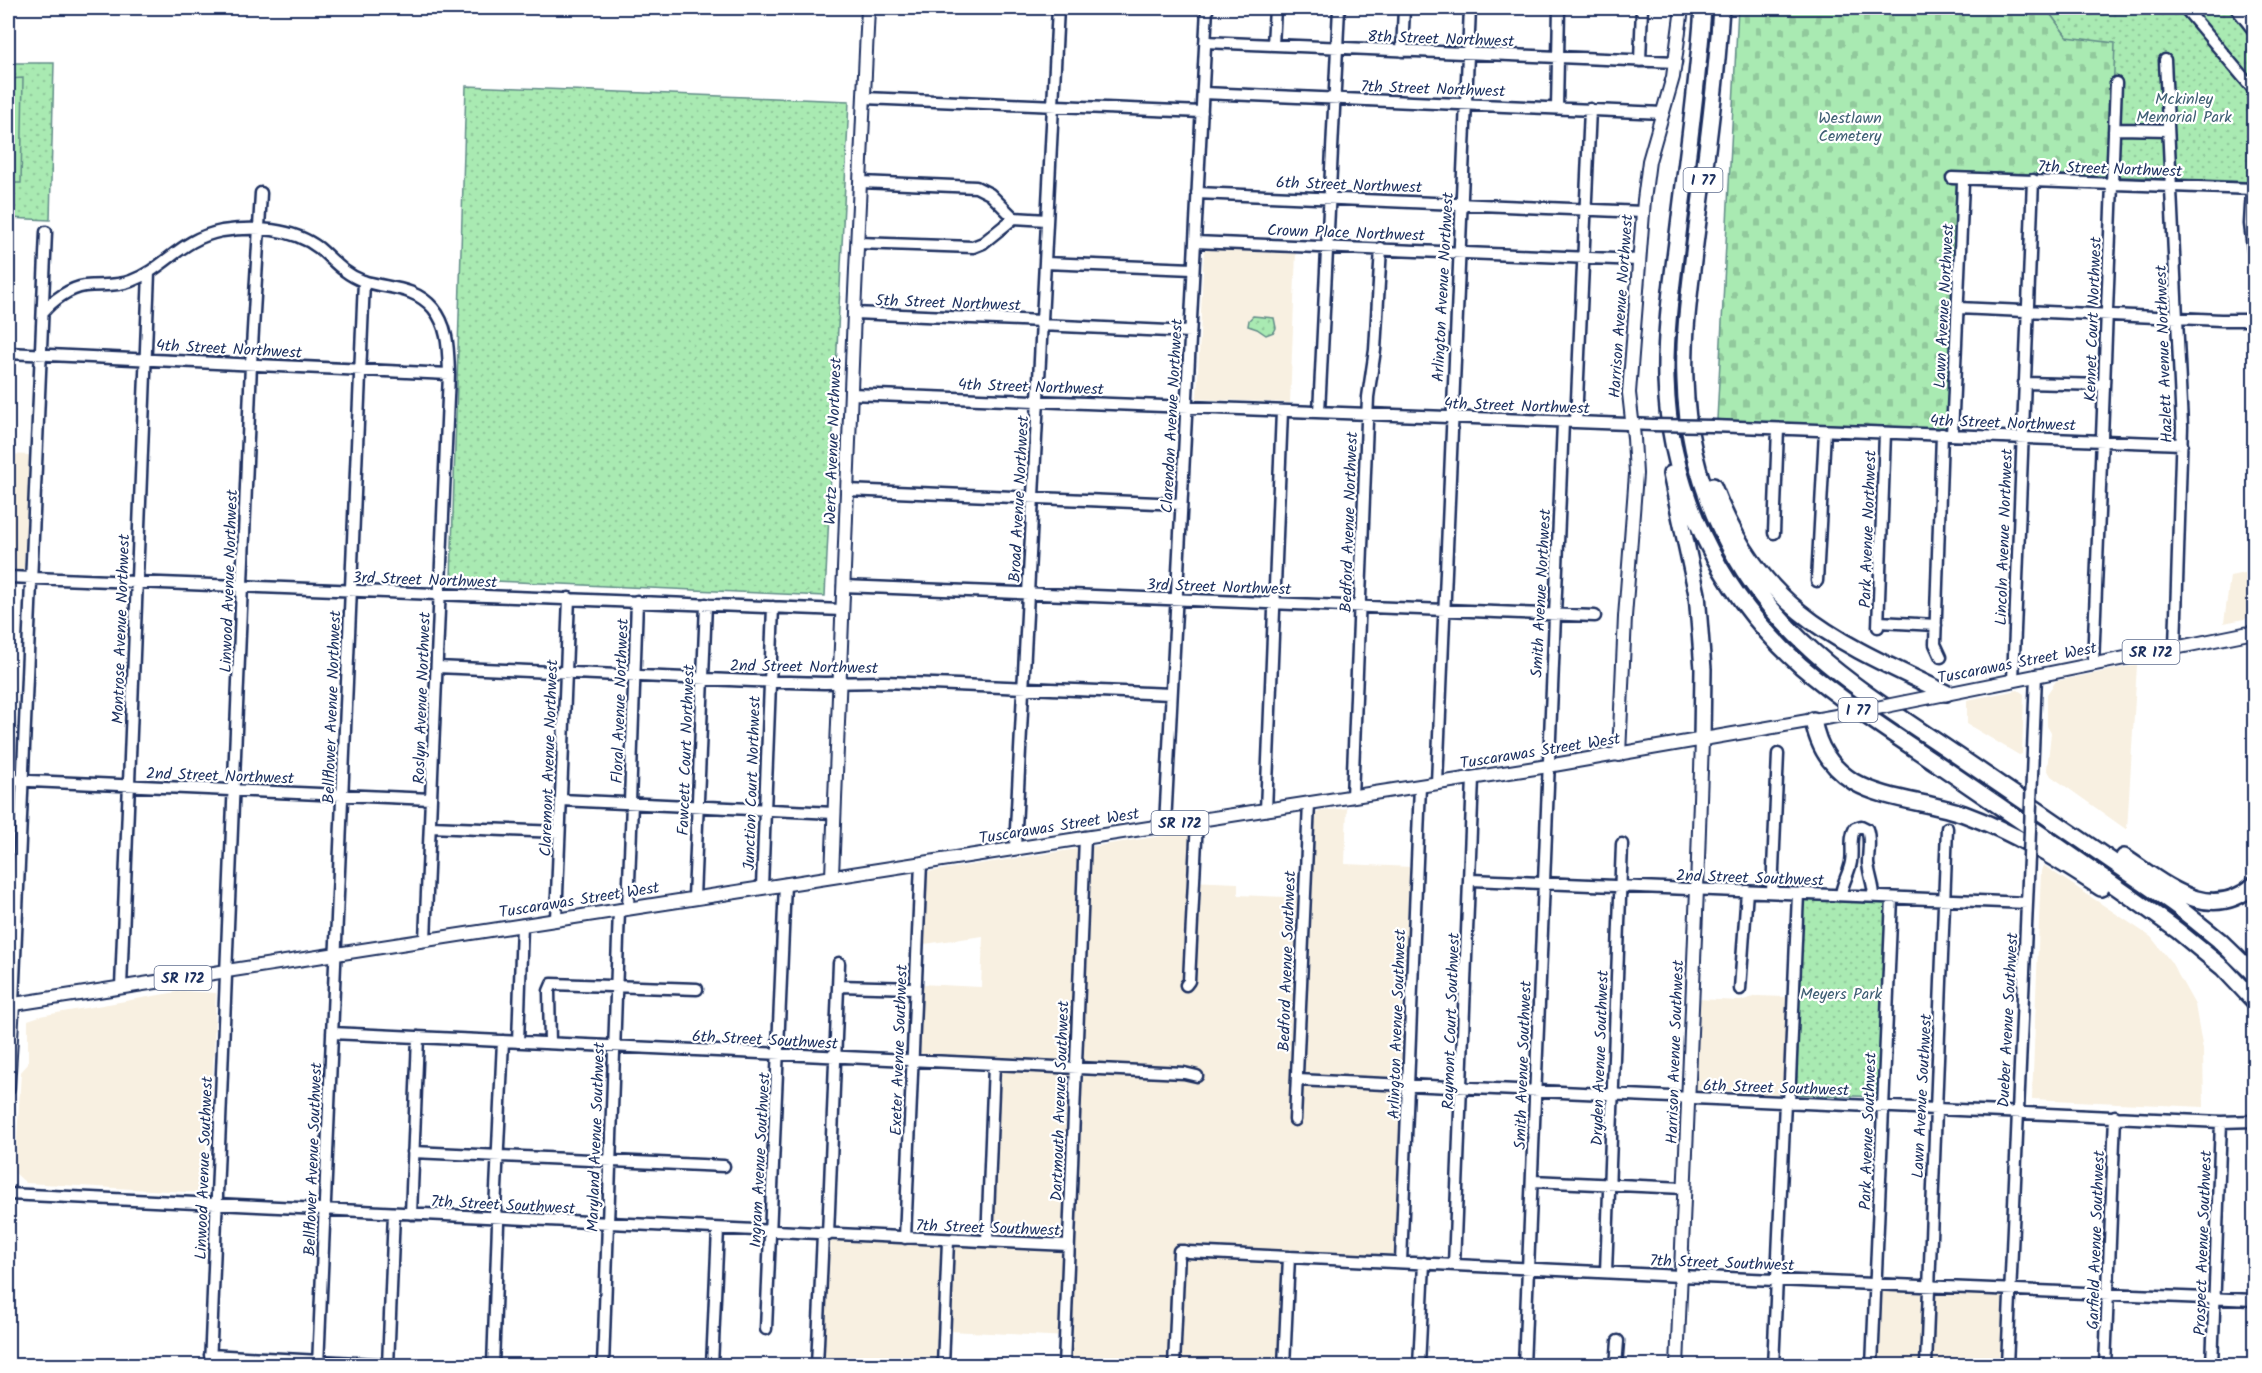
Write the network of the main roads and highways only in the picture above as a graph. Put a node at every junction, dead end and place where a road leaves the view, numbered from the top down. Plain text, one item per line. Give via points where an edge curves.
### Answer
1 (868, 8) edge
2 (1682, 8) edge
3 (1703, 8) edge
4 (1721, 8) edge
5 (1672, 284) junction
6 (1684, 352) junction
7 (2254, 632) edge
8 (1946, 693) junction
9 (1813, 720) junction
10 (1701, 740) junction
11 (1619, 754) junction
12 (1969, 763) junction
13 (832, 876) junction
14 (2254, 885) edge
15 (2210, 957) junction
16 (2254, 974) edge
17 (2254, 1002) edge
18 (10, 1005) edge
19 (8, 1089) edge
20 (1677, 1365) edge

1 - 13 main road, Wertz Avenue Northwest
2 - 11 main road, Harrison Avenue Northwest via 1676,62 1649,161 1643,212 1629,393 1636,474
3 - 5 highway, I 77
4 - 6 highway, I 77
5 - 10 highway via 1662,309 1659,395 1673,486 1697,594 1703,669
5 - 15 highway, I 77 via 1666,381 1677,464 1702,536 1752,615 1784,650 1839,696 2132,897
6 - 8 highway via 1706,469 1731,527 1758,570 1790,605 1830,635
6 - 12 highway, I 77 via 1687,418 1695,460 1716,521 1750,582 1774,613 1816,654
7 - 8 main road, Tuscarawas Street West / SR 172
8 - 9 main road, Tuscarawas Street West / SR 172, bridge
9 - 10 main road, Tuscarawas Street West / SR 172
9 - 15 highway via 1826,756 1856,783 1963,814 2012,835
10 - 11 main road, Tuscarawas Street West / SR 172
10 - 20 main road, Harrison Avenue Southwest
11 - 13 main road, Tuscarawas Street West / SR 172
12 - 14 highway via 2191,898 2209,902 2229,900
12 - 16 highway, I 77 via 2178,907
13 - 18 main road, Tuscarawas Street West / SR 172
15 - 17 highway, I 77
18 - 19 main road

